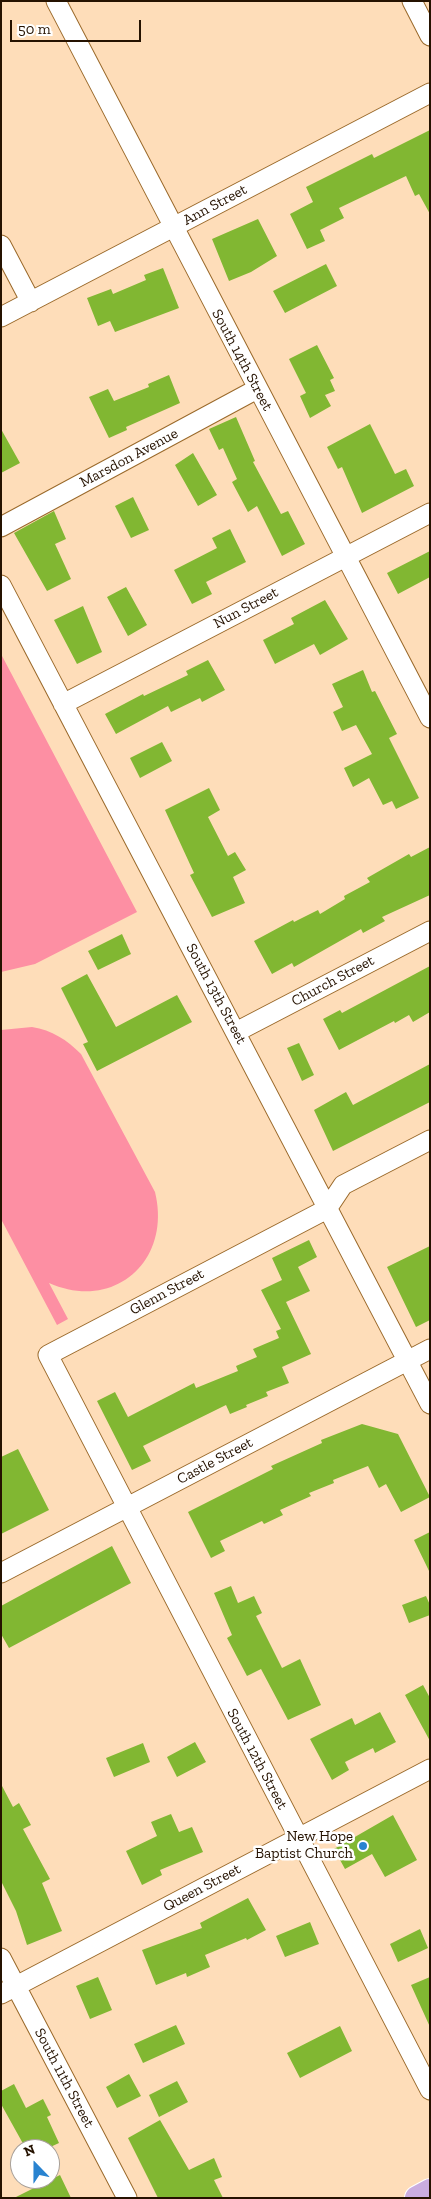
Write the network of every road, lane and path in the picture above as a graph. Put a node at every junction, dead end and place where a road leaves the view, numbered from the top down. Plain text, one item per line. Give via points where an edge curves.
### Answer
1 (56, 1) edge
2 (412, 1) edge
3 (430, 36) edge
4 (430, 93) edge
5 (173, 227) junction
6 (1, 245) edge
7 (31, 302) junction
8 (1, 317) edge
9 (257, 388) junction
10 (430, 513) edge
11 (1, 527) edge
12 (345, 556) junction
13 (1, 585) edge
14 (64, 704) junction
15 (430, 718) edge
16 (430, 931) edge
17 (236, 1032) junction
18 (430, 1140) edge
19 (327, 1208) junction
20 (430, 1349) edge
21 (407, 1361) junction
22 (430, 1404) edge
23 (126, 1508) junction
24 (1, 1573) edge
25 (430, 1769) edge
26 (298, 1838) junction
27 (1, 1958) edge
28 (9, 1990) edge
29 (430, 2090) edge
30 (430, 2191) edge
31 (127, 2198) edge
32 (417, 2198) edge

1 - 5 street, South 14th Street
2 - 3 street
4 - 5 street, Ann Street
5 - 7 street, Ann Street
5 - 9 street, South 14th Street
6 - 7 street
7 - 8 street, Ann Street
9 - 11 street, Marsdon Avenue
9 - 12 street, South 14th Street
10 - 12 street, Nun Street
12 - 14 street, Nun Street
12 - 15 street, South 14th Street
13 - 14 street, South 13th Street
14 - 17 street, South 13th Street
16 - 17 street, Church Street
17 - 19 street, South 13th Street
18 - 19 street, Glenn Street via 344,1185
19 - 21 street, South 13th Street
19 - 23 street, Glenn Street via 48,1355
20 - 21 street, Castle Street
21 - 22 street, South 13th Street
21 - 23 street, Castle Street
23 - 24 street, Castle Street
23 - 26 street, South 12th Street
25 - 26 street, Queen Street
26 - 28 street, Queen Street
26 - 29 street, South 12th Street
27 - 28 street, South 11th Street
28 - 31 street, South 11th Street
30 - 32 main road

